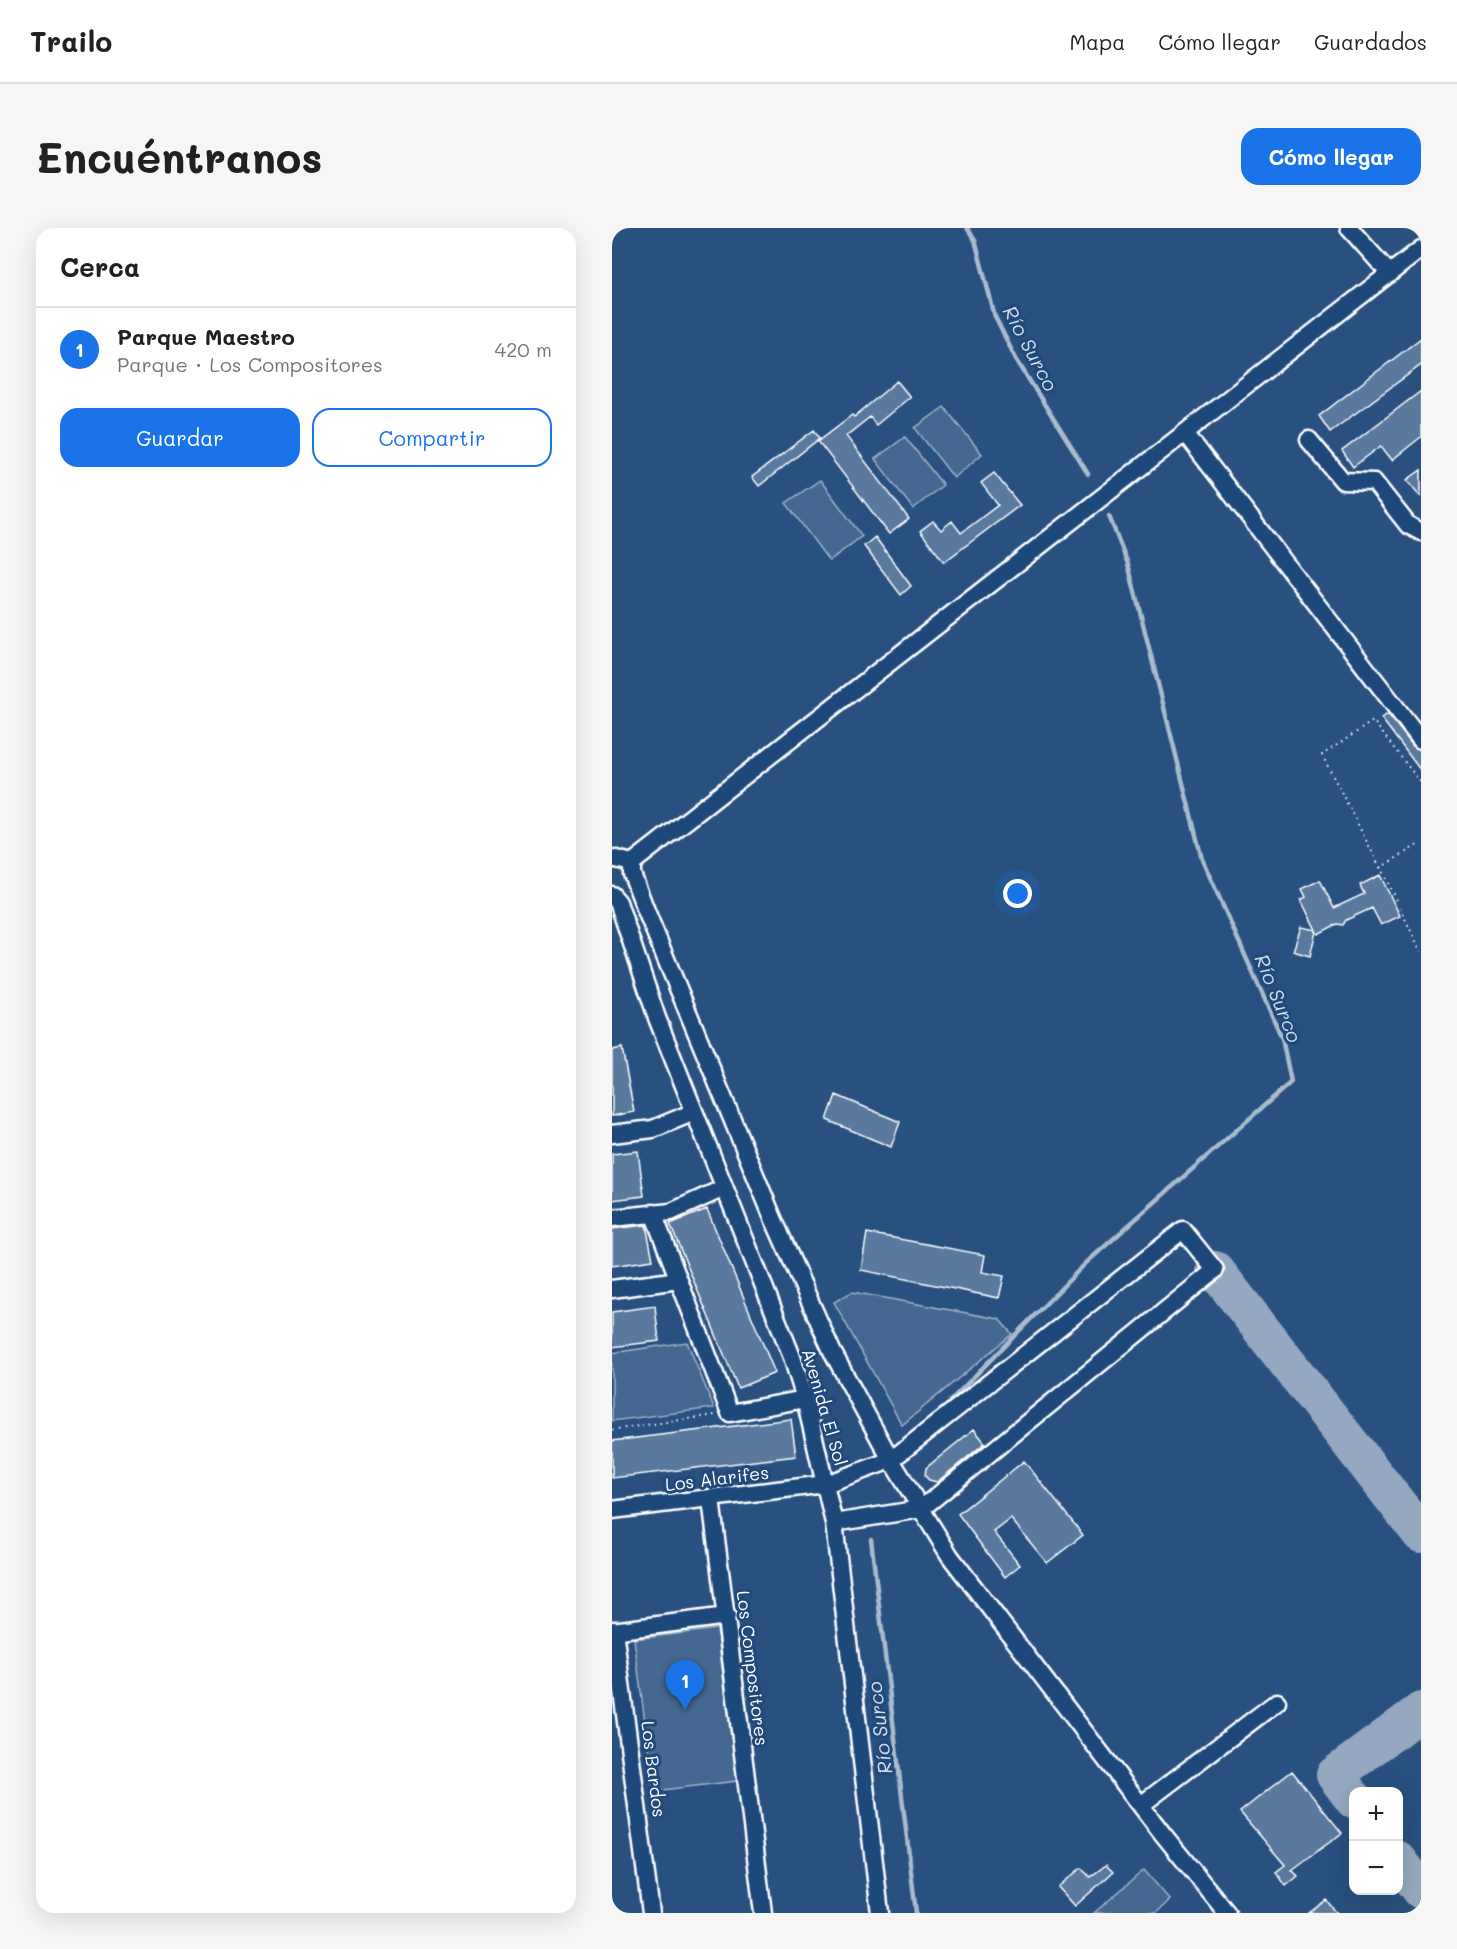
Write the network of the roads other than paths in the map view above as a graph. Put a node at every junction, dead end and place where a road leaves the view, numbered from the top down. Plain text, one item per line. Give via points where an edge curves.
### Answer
1 (1349, 228) edge
2 (1421, 249) edge
3 (1390, 274) junction
4 (1185, 433) junction
5 (1309, 440) dead end
6 (1421, 532) edge
7 (1421, 740) edge
8 (612, 858) edge
9 (632, 863) junction
10 (615, 899) edge
11 (694, 1112) junction
12 (612, 1134) edge
13 (724, 1188) junction
14 (653, 1213) junction
15 (612, 1218) edge
16 (678, 1280) junction
17 (612, 1289) edge
18 (806, 1399) junction
19 (891, 1460) junction
20 (826, 1484) junction
21 (711, 1499) junction
22 (921, 1509) junction
23 (612, 1510) edge
24 (834, 1523) junction
25 (727, 1616) junction
26 (613, 1631) edge
27 (1277, 1702) dead end
28 (1141, 1804) junction
29 (651, 1913) edge
30 (763, 1913) edge
31 (880, 1913) edge
32 (1227, 1913) edge

1 - 3 street
2 - 3 street
3 - 4 street
4 - 7 street
4 - 9 street
5 - 6 street via 1342,480 1374,482 1408,525
8 - 9 street
9 - 19 street via 632,874 647,913 773,1218 832,1351
10 - 11 street, Avenida El Sol
11 - 12 street via 653,1129
11 - 13 street, Avenida El Sol
13 - 14 street via 671,1212
13 - 18 street, Avenida El Sol
14 - 15 street
14 - 16 street
16 - 17 street
16 - 18 street via 730,1413
18 - 20 street, Avenida El Sol
19 - 20 street, Los Alarifes
19 - 22 street
19 - 22 street, Los Alarifes via 1183,1230 1215,1270
20 - 21 street, Los Alarifes
20 - 24 street, Avenida El Sol
21 - 23 street, Los Alarifes
21 - 25 street, Los Compositores
22 - 24 street
22 - 28 street via 950,1556
24 - 31 street, Avenida El Sol
25 - 26 street
25 - 30 street, Los Compositores
26 - 29 street, Los Bardos
27 - 28 street
28 - 32 street

